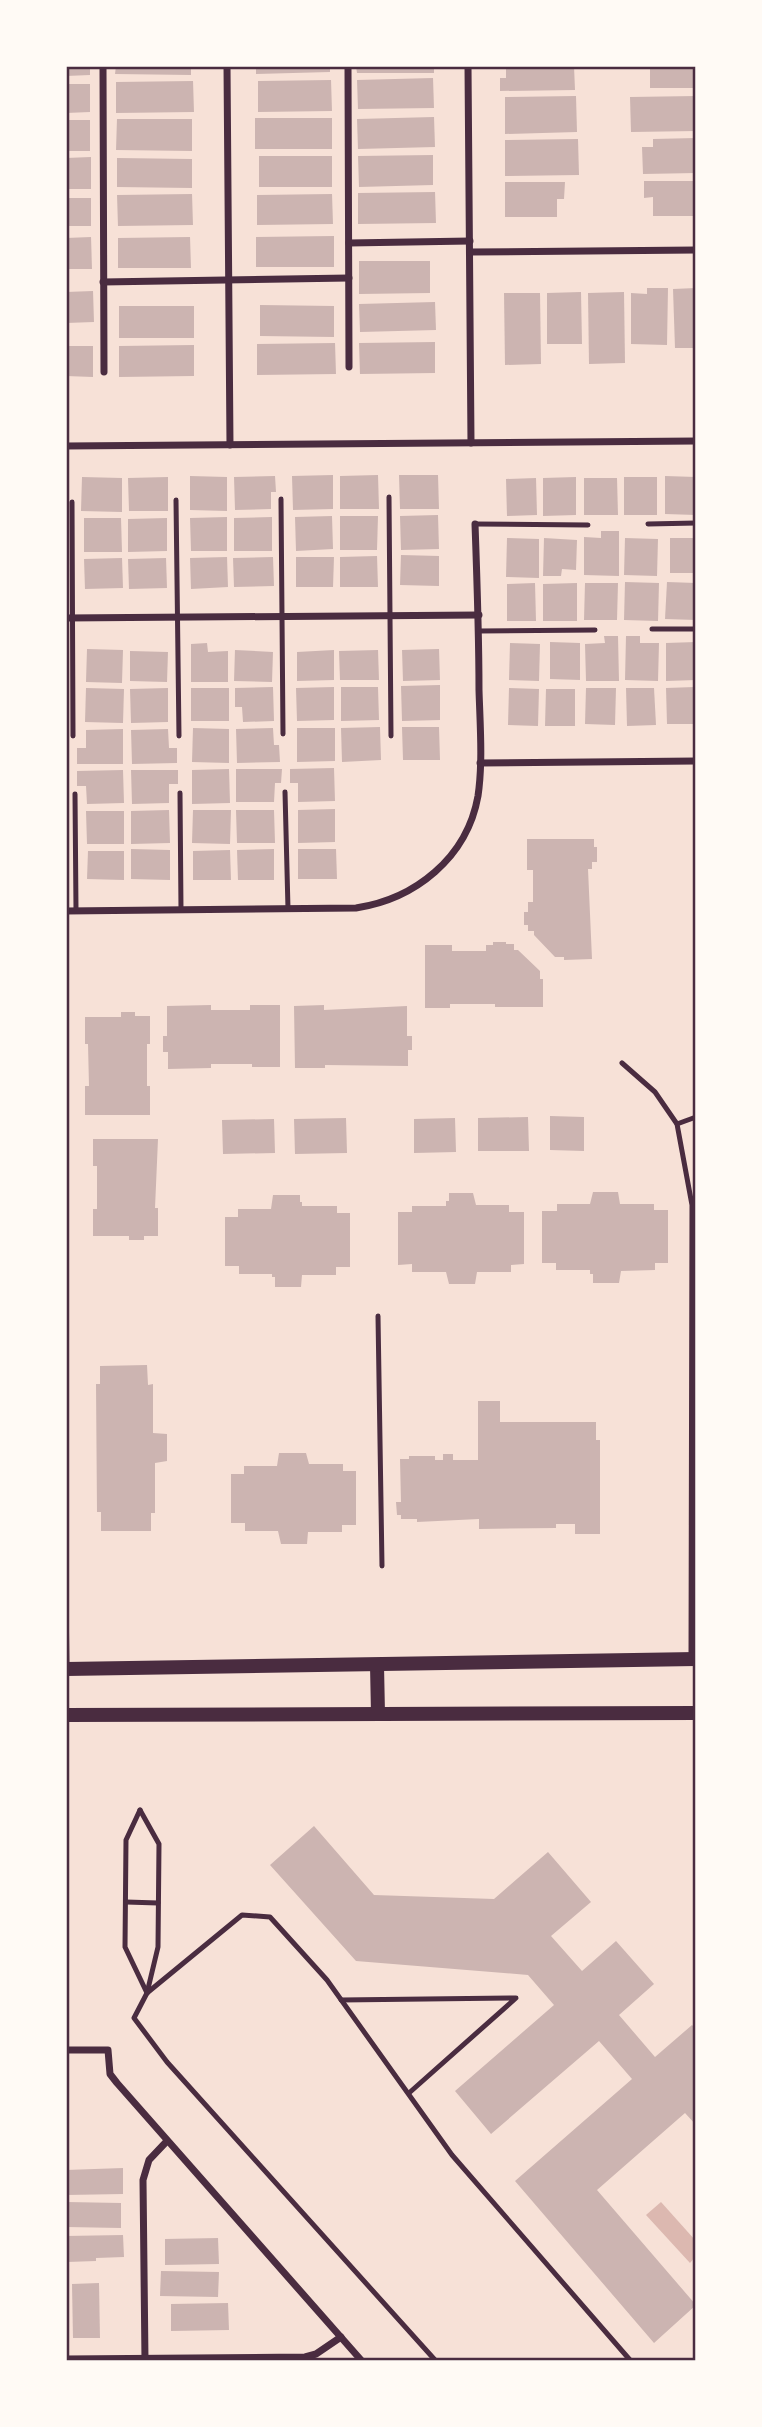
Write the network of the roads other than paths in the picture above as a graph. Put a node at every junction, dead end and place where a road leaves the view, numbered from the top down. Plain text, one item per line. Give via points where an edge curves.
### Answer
1 (103, 66) edge
2 (227, 66) edge
3 (348, 66) edge
4 (468, 66) edge
5 (470, 241) junction
6 (349, 243) junction
7 (695, 250) edge
8 (470, 252) junction
9 (349, 278) junction
10 (229, 280) junction
11 (103, 282) junction
12 (349, 367) dead end
13 (104, 372) dead end
14 (695, 441) edge
15 (471, 443) junction
16 (230, 445) junction
17 (66, 446) edge
18 (390, 497) dead end
19 (281, 499) dead end
20 (176, 500) dead end
21 (72, 502) dead end
22 (695, 523) edge
23 (475, 524) joint
24 (648, 524) dead end
25 (588, 525) dead end
26 (479, 615) junction
27 (390, 616) junction
28 (177, 617) junction
29 (282, 617) junction
30 (69, 618) edge
31 (652, 629) dead end
32 (695, 629) edge
33 (595, 630) dead end
34 (479, 631) junction
35 (283, 734) dead end
36 (73, 736) dead end
37 (178, 736) dead end
38 (391, 736) dead end
39 (695, 761) edge
40 (480, 763) junction
41 (285, 792) dead end
42 (180, 793) dead end
43 (75, 794) dead end
44 (288, 909) junction
45 (181, 910) junction
46 (66, 911) edge
47 (76, 911) junction
48 (622, 1063) dead end
49 (695, 1117) edge
50 (677, 1124) junction
51 (378, 1316) dead end
52 (694, 1373) edge
53 (382, 1566) dead end
54 (66, 1594) edge
55 (693, 1659) edge
56 (377, 1665) junction
57 (67, 1669) edge
58 (695, 1713) edge
59 (378, 1714) junction
60 (66, 1715) edge
61 (126, 1902) junction
62 (158, 1903) junction
63 (147, 1993) junction
64 (341, 2000) junction
65 (66, 2050) edge
66 (409, 2093) junction
67 (167, 2141) junction
68 (341, 2337) junction
69 (66, 2359) edge
70 (145, 2360) edge
71 (361, 2361) edge
72 (435, 2361) edge
73 (630, 2361) edge

1 - 11 street
2 - 10 street
3 - 6 street
4 - 5 street
5 - 6 street
5 - 8 street
6 - 9 street
7 - 8 street
8 - 15 street
9 - 10 street
9 - 12 street
10 - 11 street
10 - 16 street
11 - 13 street
14 - 15 street
15 - 16 street
16 - 17 street
18 - 27 lane
19 - 29 lane
20 - 28 lane
21 - 30 lane
22 - 24 lane
23 - 25 lane
23 - 26 street
26 - 27 street
26 - 34 street
27 - 29 street
27 - 38 lane
28 - 29 street
28 - 30 street
28 - 37 lane
29 - 35 lane
30 - 36 lane
31 - 32 lane
33 - 34 lane
34 - 40 street
39 - 40 street
40 - 44 street via 476,806 462,839 441,867 391,900 368,906
41 - 44 lane
42 - 45 lane
43 - 47 lane
44 - 45 street
45 - 47 street
46 - 47 street
48 - 50 lane via 655,1092
49 - 50 lane
50 - 52 lane via 692,1205
51 - 53 lane
52 - 55 lane
54 - 57 lane
55 - 56 main road
56 - 57 main road
56 - 59 main road
58 - 59 main road
59 - 60 main road
61 - 62 lane
61 - 62 lane via 126,1840 140,1810 159,1844
61 - 63 lane via 125,1947
62 - 63 lane via 158,1947
63 - 64 lane via 242,1915 270,1917
63 - 72 lane via 134,2018 167,2062
64 - 66 lane
64 - 66 lane via 516,1998
65 - 67 street via 108,2050 110,2074
66 - 73 lane via 452,2155
67 - 68 street
67 - 70 street via 149,2160 143,2180
68 - 70 street via 305,2357
68 - 71 street
69 - 70 street

